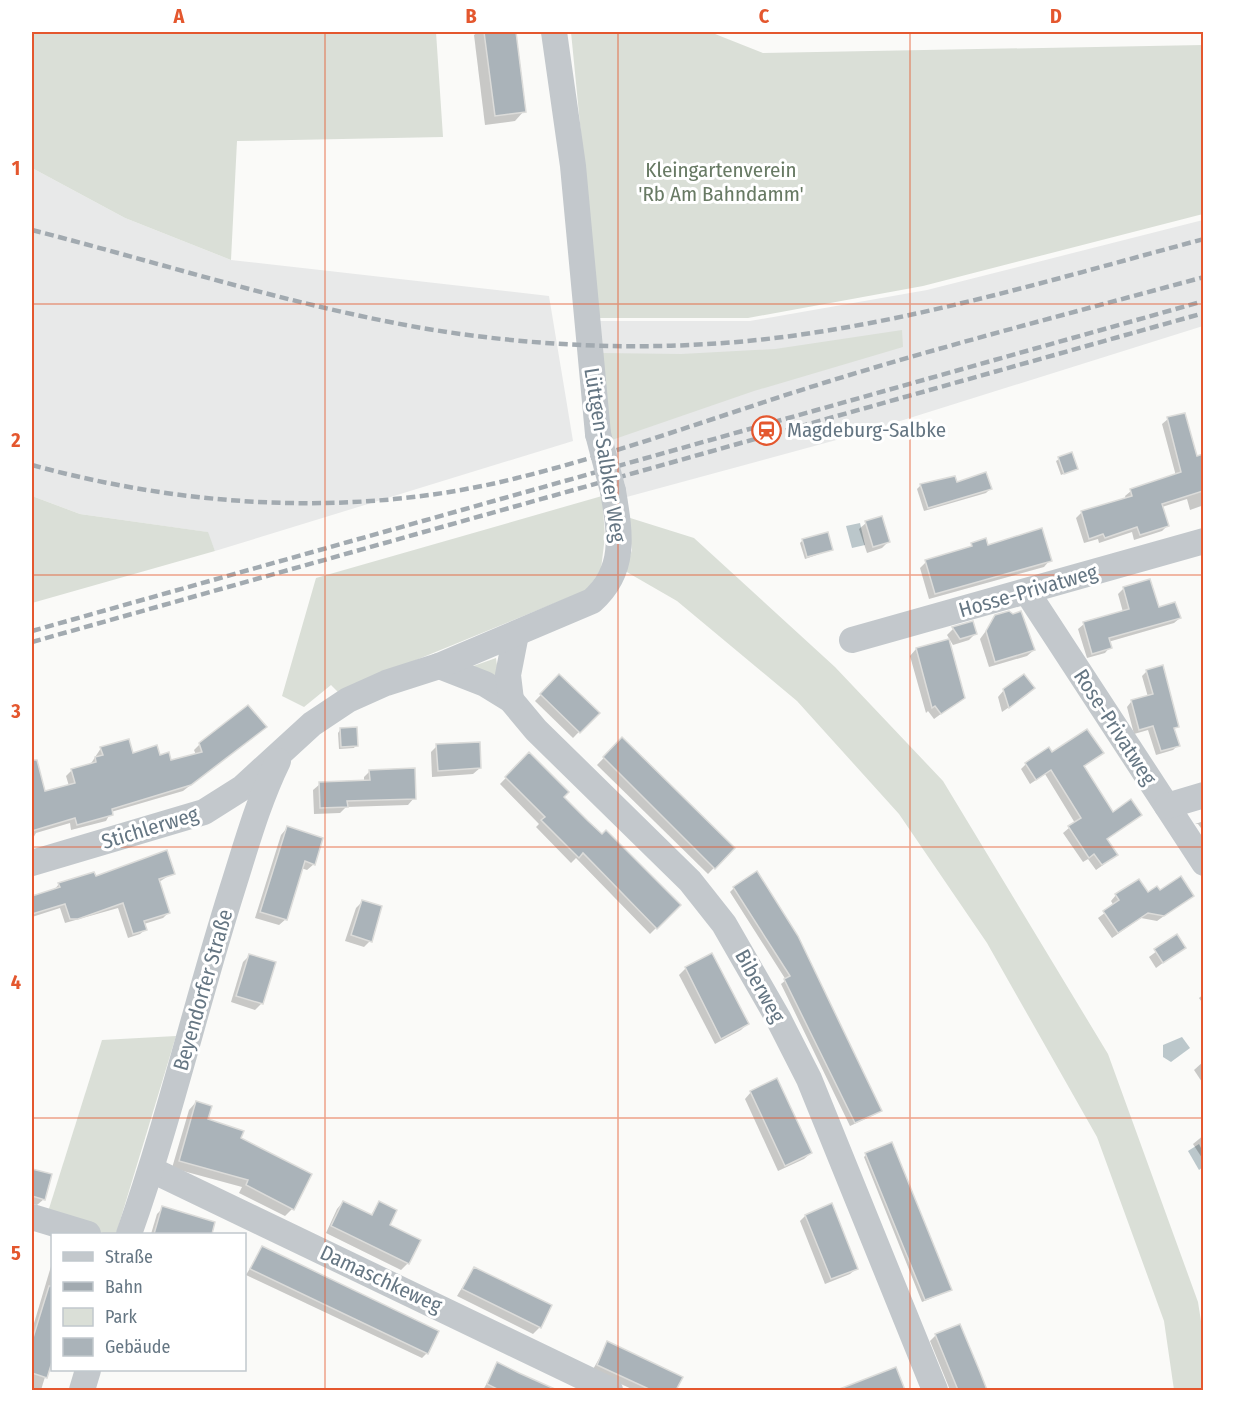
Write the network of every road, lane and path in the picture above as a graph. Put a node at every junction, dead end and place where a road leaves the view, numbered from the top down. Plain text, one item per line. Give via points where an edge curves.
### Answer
1 (554, 32) edge
2 (1203, 541) edge
3 (1027, 592) junction
4 (516, 634) junction
5 (852, 640) dead end
6 (439, 666) junction
7 (511, 700) junction
8 (285, 748) junction
9 (1203, 795) edge
10 (1167, 806) junction
11 (1203, 862) edge
12 (32, 863) edge
13 (152, 1170) junction
14 (32, 1217) edge
15 (85, 1233) edge
16 (129, 1233) edge
17 (88, 1371) edge
18 (82, 1390) edge
19 (610, 1390) edge
20 (935, 1390) edge

1 - 4 street, Lüttgen-Salbker Weg, bridge via 573,166 598,434 613,491 620,554 608,585 592,601
2 - 3 street, Hosse-Privatweg
3 - 5 street, Hosse-Privatweg
3 - 10 street, Rose-Privatweg
4 - 6 street, Lüttgen-Salbker Weg
4 - 7 street via 508,675
6 - 7 street, Biberweg via 485,684
6 - 8 street, Lüttgen-Salbker Weg via 348,700 312,723
7 - 20 street, Biberweg via 536,730 690,881 730,932 809,1079
8 - 12 street, Stichlerweg via 242,788 204,812
8 - 13 street, Beyendorfer Straße via 260,802 235,880
9 - 10 street
10 - 11 street, Rose-Privatweg
13 - 16 street, Beyendorfer Straße
13 - 19 street, Damaschkeweg
14 - 15 street
17 - 18 street

